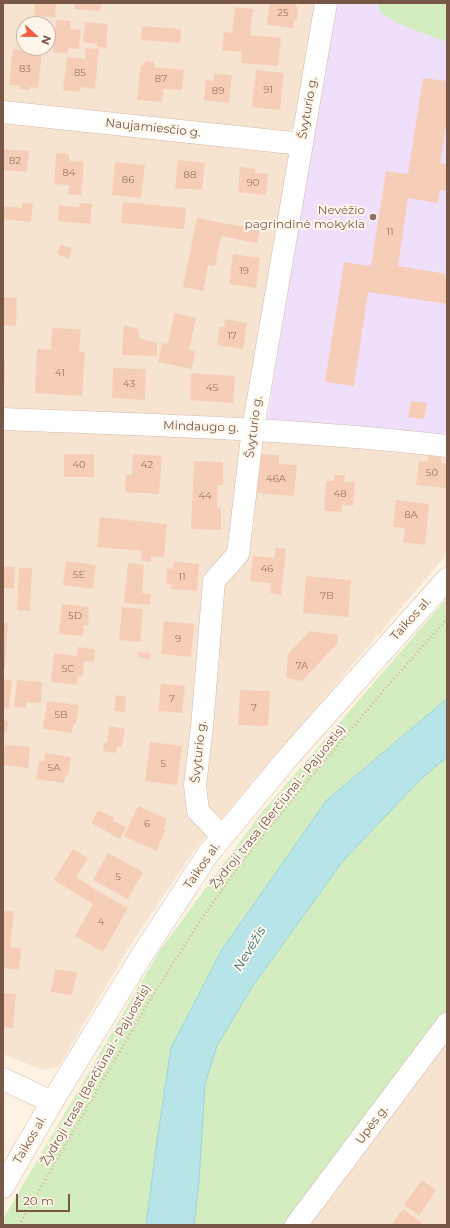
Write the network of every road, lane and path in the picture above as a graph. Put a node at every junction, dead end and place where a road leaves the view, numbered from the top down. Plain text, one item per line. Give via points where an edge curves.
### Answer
1 (326, 3) edge
2 (3, 112) edge
3 (302, 144) junction
4 (3, 419) edge
5 (253, 429) junction
6 (447, 446) edge
7 (447, 579) edge
8 (447, 619) edge
9 (222, 836) junction
10 (447, 1024) edge
11 (3, 1079) edge
12 (52, 1102) junction
13 (3, 1187) edge
14 (19, 1225) edge
15 (296, 1225) edge

1 - 3 street, Švyturio g.
2 - 3 street, Naujamiesčio g.
3 - 5 street, Švyturio g.
4 - 5 street, Mindaugo g.
5 - 6 street, Mindaugo g.
5 - 9 street, Švyturio g. via 238,554 214,581 195,785 198,811
7 - 9 street, Taikos al. via 291,754
8 - 14 path, Žydroji trasa (Berčiūnai - Pajuostis) via 286,808 204,915 151,998
9 - 12 street, Taikos al. via 142,955
10 - 15 street, Upės g.
11 - 12 street
12 - 13 street, Taikos al.

